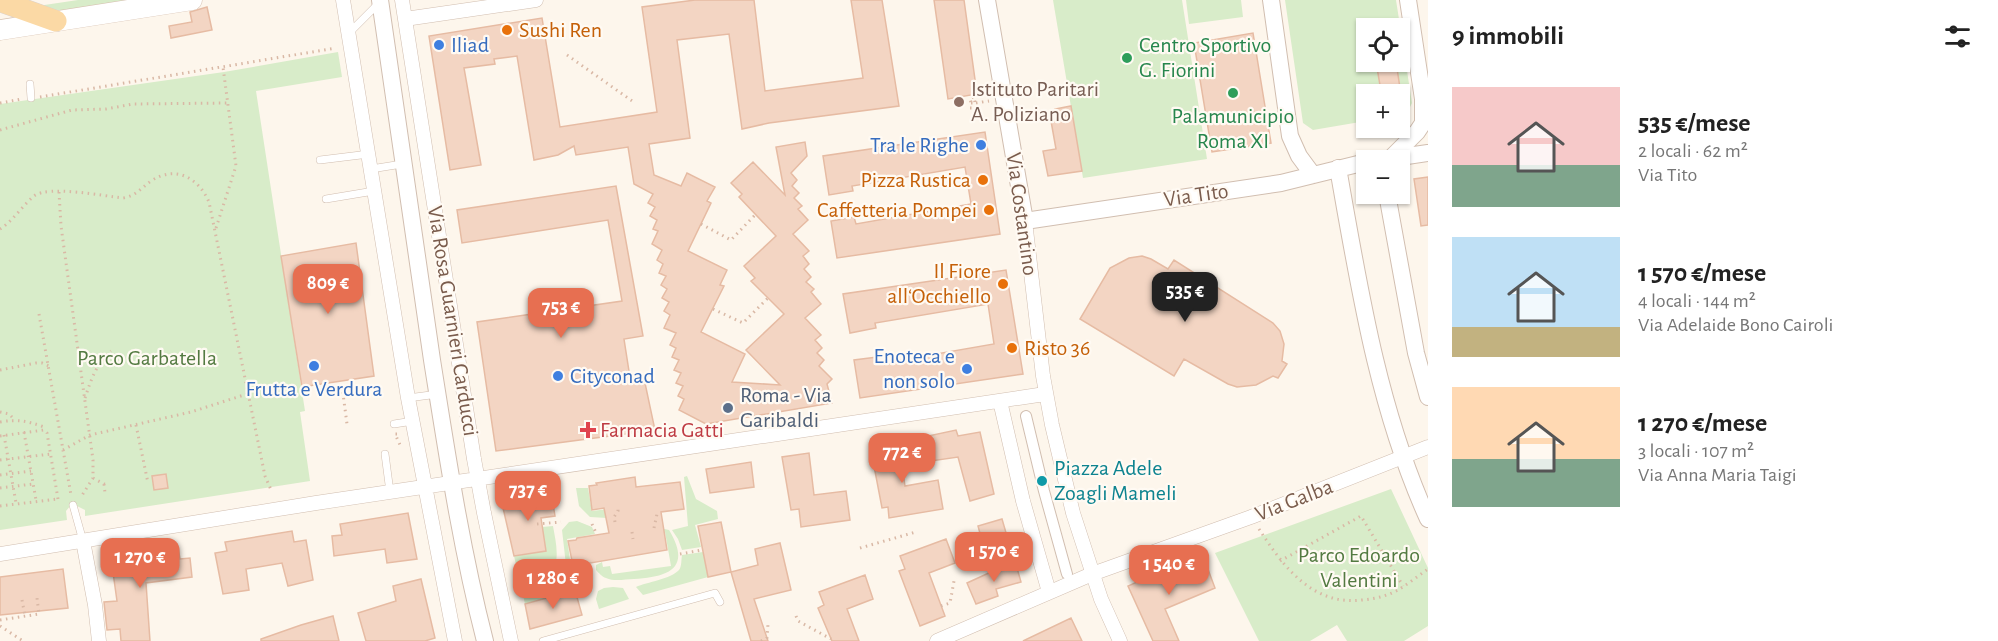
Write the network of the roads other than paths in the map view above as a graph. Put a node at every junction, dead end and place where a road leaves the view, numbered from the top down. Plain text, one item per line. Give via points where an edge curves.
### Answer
1 (1, 0) edge
2 (192, 0) edge
3 (343, 0) edge
4 (402, 0) edge
5 (536, 0) edge
6 (987, 0) edge
7 (1271, 0) edge
8 (1408, 0) edge
9 (380, 1) edge
10 (405, 20) junction
11 (56, 21) junction
12 (0, 30) edge
13 (350, 32) junction
14 (30, 84) dead end
15 (31, 98) road end
16 (1393, 150) edge
17 (1428, 153) edge
18 (369, 154) junction
19 (1410, 156) edge
20 (320, 160) dead end
21 (402, 164) junction
22 (1356, 164) edge
23 (1338, 168) junction
24 (371, 169) junction
25 (1313, 175) junction
26 (375, 191) junction
27 (326, 199) dead end
28 (1389, 204) edge
29 (1025, 221) junction
30 (438, 394) junction
31 (1045, 394) junction
32 (1428, 397) edge
33 (408, 398) junction
34 (1000, 401) junction
35 (1026, 416) dead end
36 (394, 424) dead end
37 (409, 426) junction
38 (1428, 447) edge
39 (385, 454) dead end
40 (1403, 458) junction
41 (478, 480) junction
42 (451, 484) junction
43 (425, 487) junction
44 (390, 492) junction
45 (73, 505) road end
46 (1428, 519) edge
47 (83, 541) junction
48 (0, 554) edge
49 (1066, 574) dead end
50 (1092, 574) junction
51 (1048, 592) junction
52 (720, 602) dead end
53 (483, 640) edge
54 (99, 641) edge
55 (455, 641) edge
56 (511, 641) edge
57 (543, 641) edge
58 (937, 641) edge
59 (1120, 641) edge

1 - 11 main road
2 - 11 main road
3 - 13 street
4 - 10 street, Via Rosa Guarnieri Carducci
5 - 10 street
6 - 29 street, Via Costantino
7 - 25 street via 1290,136
8 - 16 street via 1423,123
9 - 13 lane, Via Rosa Guarnieri Carducci
9 - 21 street, Via Rosa Guarnieri Carducci
10 - 41 street, Via Rosa Guarnieri Carducci
11 - 12 main road
13 - 18 street
14 - 15 lane
17 - 19 street, Via Tito
18 - 20 lane
18 - 24 street
21 - 24 lane
21 - 30 street, Via Rosa Guarnieri Carducci
22 - 23 street, Via Tito
23 - 25 street, Via Tito
23 - 40 street via 1374,356
24 - 26 street
25 - 29 street, Via Tito
26 - 27 lane
26 - 33 street
28 - 32 street via 1416,353
29 - 31 street, Via Costantino
30 - 33 lane, Via Rosa Guarnieri Carducci
30 - 42 street, Via Rosa Guarnieri Carducci
31 - 34 street
31 - 50 street
33 - 37 street
34 - 41 street
34 - 51 street
35 - 49 street
36 - 37 lane
37 - 43 street
38 - 40 street, Via Galba
39 - 44 lane
40 - 46 street
40 - 50 street, Via Galba
41 - 42 street
41 - 56 street, Via Rosa Guarnieri Carducci
42 - 43 street
42 - 53 street, Via Rosa Guarnieri Carducci
43 - 44 street
43 - 55 street
44 - 47 street
45 - 47 lane
47 - 48 street
47 - 54 street
50 - 51 street, Via Galba
50 - 59 street
51 - 58 street, Via Galba
52 - 57 lane via 715,593

